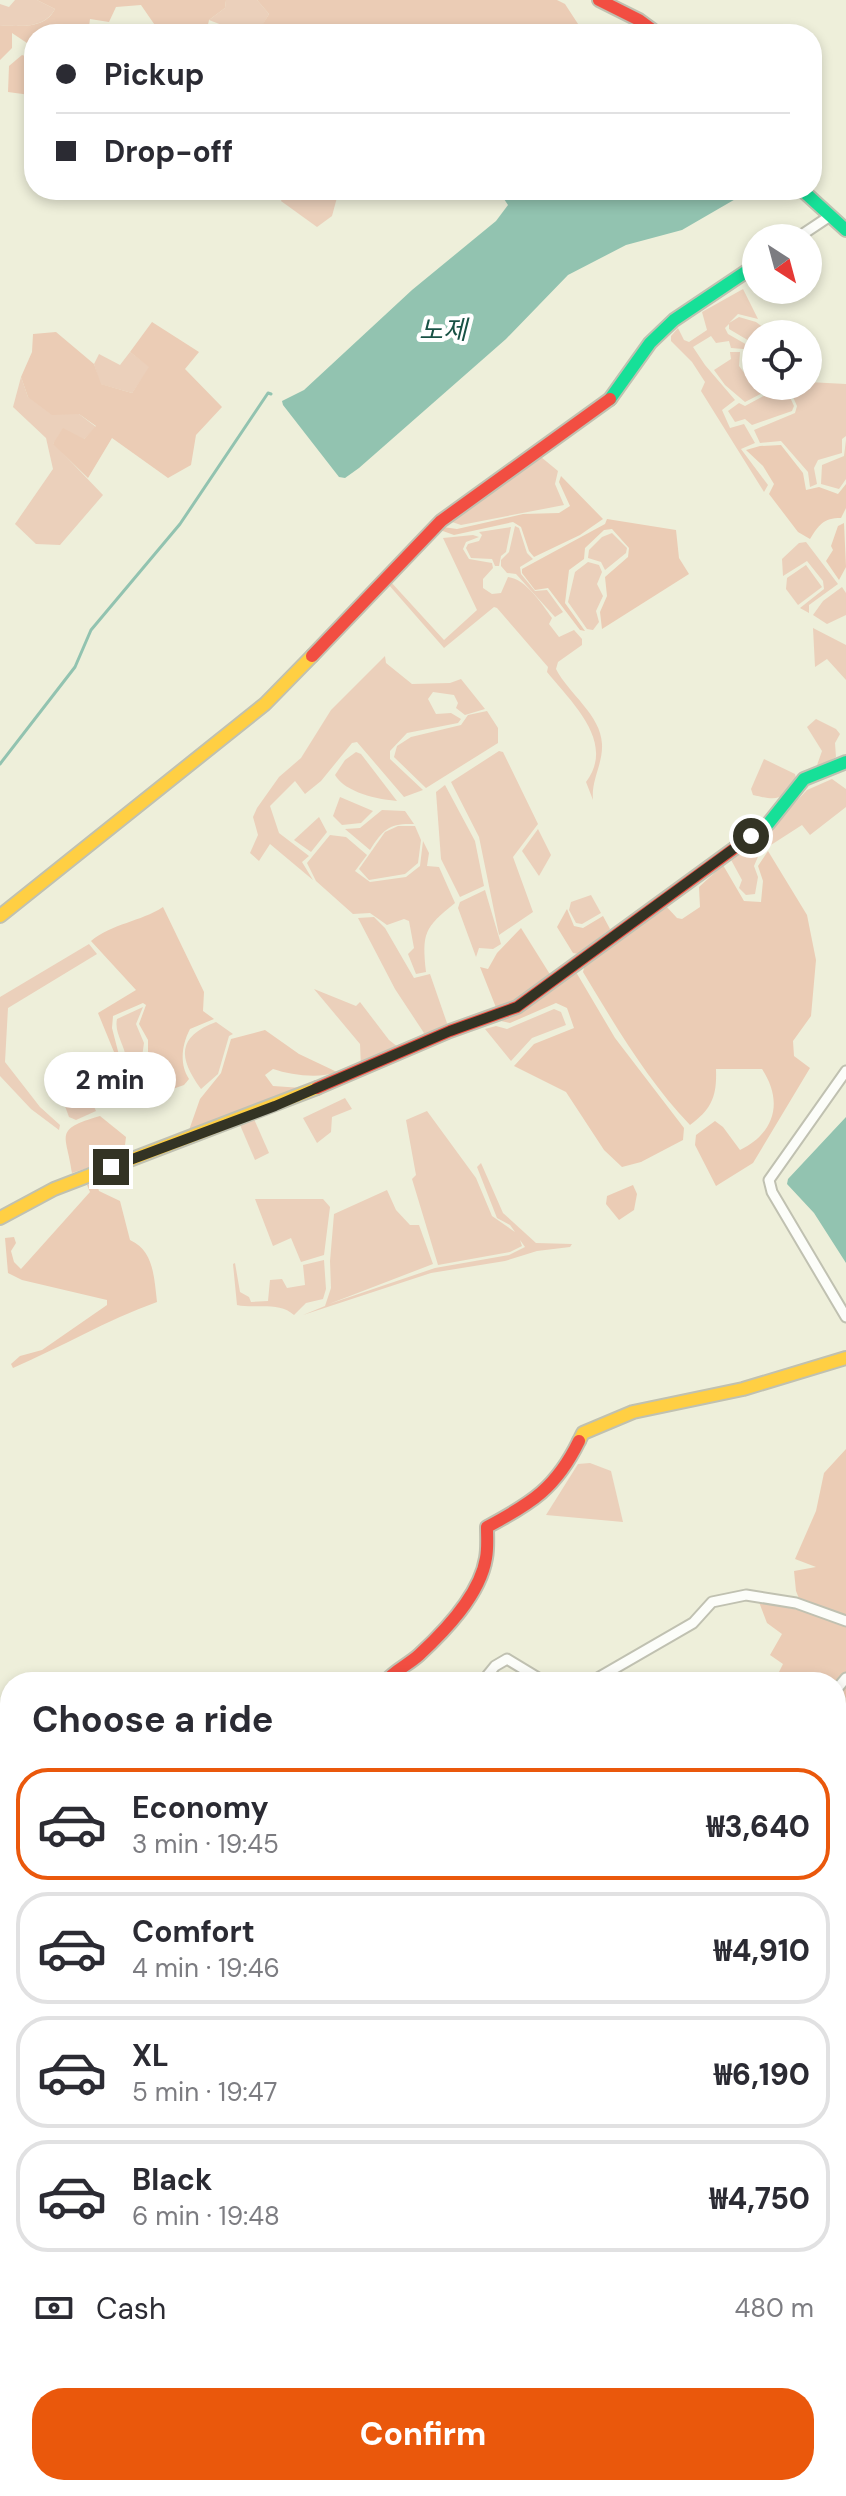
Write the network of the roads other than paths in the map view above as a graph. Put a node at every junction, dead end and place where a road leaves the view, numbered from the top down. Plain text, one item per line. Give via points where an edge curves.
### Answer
1 (599, 0) edge
2 (614, 3) edge
3 (644, 24) edge
4 (813, 200) edge
5 (830, 216) junction
6 (818, 224) edge
7 (846, 230) edge
8 (742, 274) edge
9 (846, 762) edge
10 (0, 916) edge
11 (846, 1071) edge
12 (0, 1218) edge
13 (846, 1317) edge
14 (846, 1358) edge
15 (846, 1621) edge
16 (393, 1672) edge
17 (490, 1672) edge
18 (528, 1672) edge
19 (608, 1672) edge

1 - 2 street
2 - 3 street
4 - 5 street
5 - 6 street
5 - 7 street
8 - 10 street via 674,320 650,343 608,402 441,521 265,704
9 - 12 street via 804,779 768,824 517,1007 54,1189
11 - 13 street via 769,1180
14 - 16 street via 743,1389 633,1412 583,1433 564,1474 540,1499 487,1527 486,1560 473,1593 430,1645
15 - 19 street via 796,1603 746,1595 712,1602 693,1623
17 - 18 street via 507,1659

